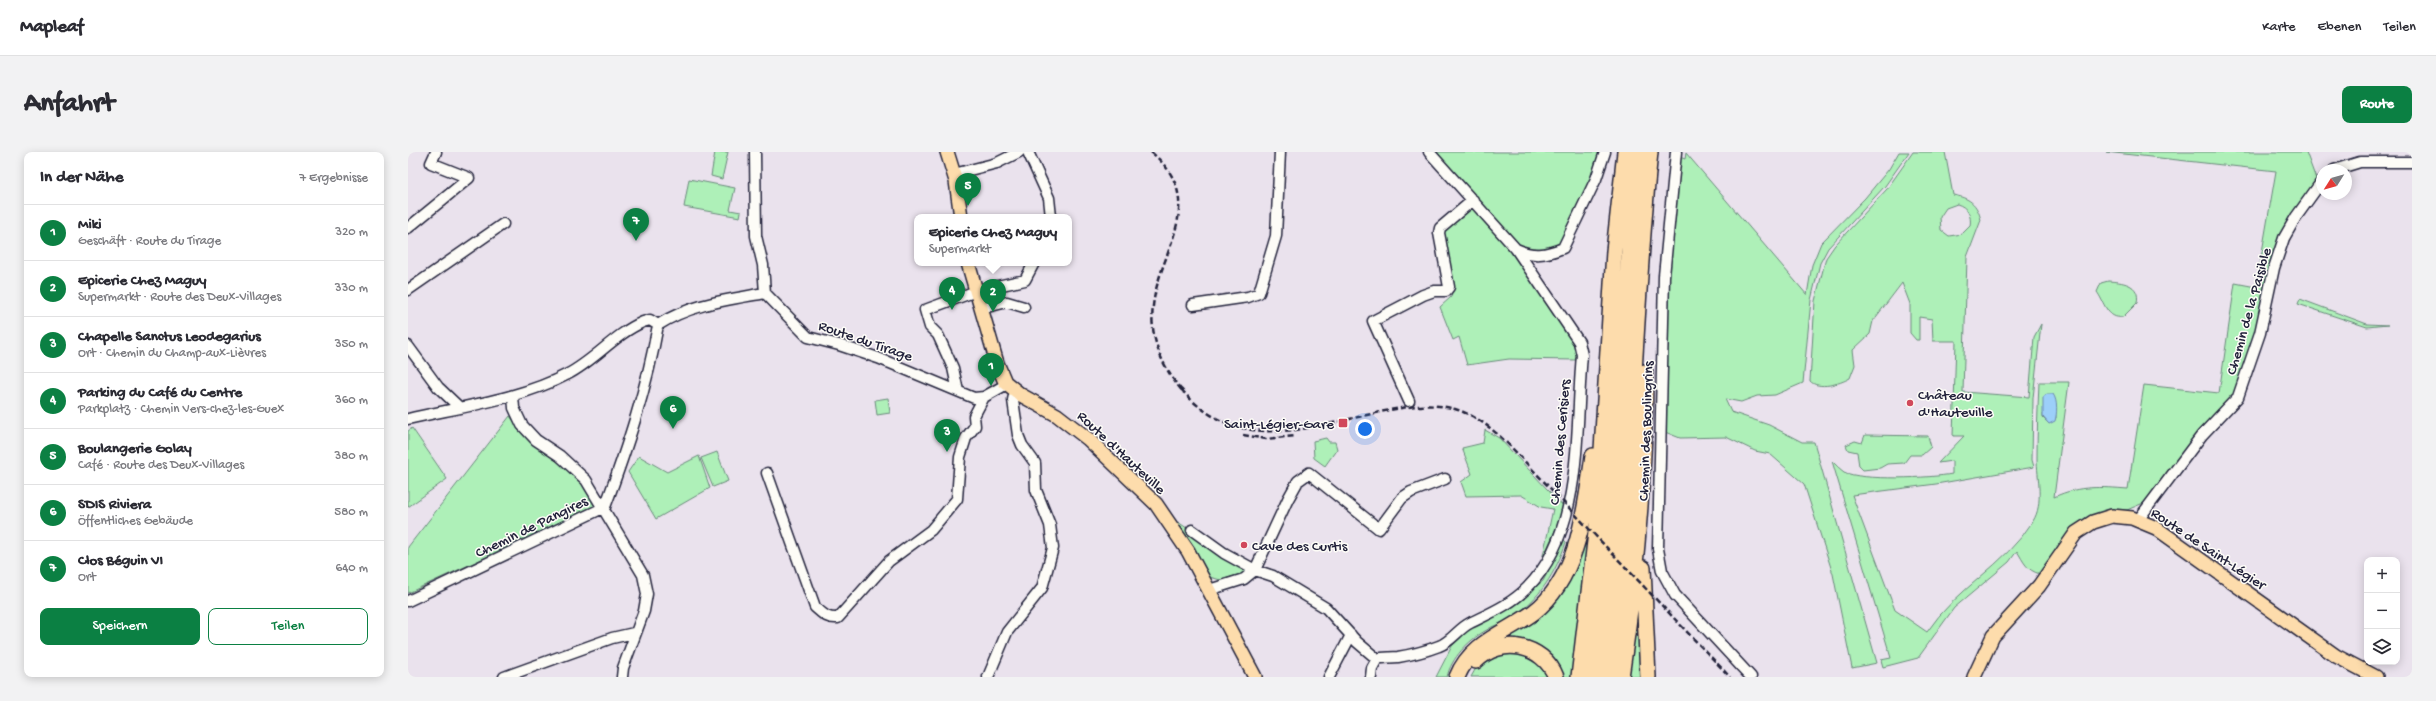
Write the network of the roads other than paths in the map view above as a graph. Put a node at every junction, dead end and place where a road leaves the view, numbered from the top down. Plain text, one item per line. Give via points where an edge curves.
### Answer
1 (436, 152) edge
2 (755, 152) edge
3 (947, 152) edge
4 (1019, 152) edge
5 (1028, 152) edge
6 (1280, 152) edge
7 (1429, 152) edge
8 (1605, 152) edge
9 (1625, 152) edge
10 (1636, 152) edge
11 (1650, 152) edge
12 (1676, 152) edge
13 (2412, 162) edge
14 (2352, 164) edge
15 (954, 174) junction
16 (2316, 189) edge
17 (1473, 200) junction
18 (961, 214) edge
19 (1051, 214) edge
20 (1644, 217) junction
21 (503, 224) dead end
22 (408, 228) edge
23 (1516, 249) junction
24 (969, 266) edge
25 (1032, 266) edge
26 (408, 290) edge
27 (976, 291) junction
28 (765, 293) junction
29 (1193, 305) dead end
30 (1024, 307) dead end
31 (983, 308) junction
32 (658, 325) junction
33 (408, 346) edge
34 (1607, 360) junction
35 (1011, 387) junction
36 (958, 391) junction
37 (513, 396) junction
38 (984, 397) junction
39 (1410, 401) dead end
40 (459, 407) junction
41 (408, 419) edge
42 (1644, 451) junction
43 (767, 473) dead end
44 (1445, 479) dead end
45 (605, 507) junction
46 (2138, 520) junction
47 (1192, 530) dead end
48 (1255, 570) junction
49 (1209, 590) junction
50 (408, 601) edge
51 (634, 633) junction
52 (1351, 635) junction
53 (1377, 659) junction
54 (1978, 673) edge
55 (1253, 674) edge
56 (504, 677) edge
57 (622, 677) edge
58 (988, 677) edge
59 (1329, 677) edge
60 (1371, 677) edge
61 (1457, 677) edge
62 (1466, 677) edge
63 (1556, 677) edge
64 (1579, 677) edge
65 (1593, 677) edge
66 (1607, 677) edge
67 (1621, 677) edge
68 (1648, 677) edge
69 (1751, 677) edge
70 (2376, 677) edge

1 - 22 street via 431,163 468,178
2 - 28 street via 756,236 763,265
3 - 15 main road
4 - 15 street via 998,163
5 - 19 street via 1049,198
6 - 29 street via 1276,236 1259,293
7 - 17 street, Chemin des Cerisiers
8 - 23 street via 1596,178 1563,248 1536,255
9 - 34 highway via 1617,216
10 - 65 highway via 1611,525
11 - 20 highway
12 - 69 street, Chemin des Boulingrins via 1664,270 1658,549 1662,571 1675,595
13 - 14 street via 2360,162
15 - 18 main road
16 - 46 street, Chemin de la Paisible via 2284,238 2274,268 2260,333 2238,398 2208,428
17 - 23 street, Chemin des Cerisiers
17 - 39 street via 1440,228 1449,288 1446,291 1434,291 1423,295 1373,321
20 - 42 highway
20 - 66 highway via 1626,511
21 - 26 street
23 - 53 street, Chemin des Cerisiers via 1578,342 1582,355 1575,462 1567,514 1545,565 1526,589 1513,600 1465,626 1438,646 1397,657
24 - 27 main road
25 - 27 street via 1025,280
27 - 31 main road
27 - 36 street via 925,310 930,327 938,335 953,368
28 - 32 street via 720,300 696,307 673,315
28 - 36 street, Route du Tirage via 808,337 878,358
30 - 31 street via 1007,302
31 - 35 main road via 997,363
32 - 37 street via 650,320 638,324 568,374
32 - 45 street, Chemin de Pangires via 633,428
33 - 40 street via 438,387
34 - 61 highway via 1585,506 1566,570 1546,601 1522,620 1481,645 1464,661
34 - 64 highway via 1598,516
35 - 38 street
35 - 49 main road, Route d'Hauteville via 1067,422 1146,493 1181,538
35 - 58 street via 1018,435 1035,462 1036,490 1050,525 1053,548 1042,588 1007,632
36 - 38 street, Route du Tirage via 974,398
37 - 40 street
37 - 45 street via 514,408 522,425 536,440 560,456 586,480
38 - 43 street via 974,416 975,426 966,438 960,457 957,500 931,530 890,561 838,618 824,615 815,607
40 - 41 street
42 - 67 highway via 1636,556
42 - 68 highway via 1643,607
44 - 48 street via 1402,498 1380,530 1309,473 1298,481
45 - 50 street, Chemin de Pangires
45 - 51 street via 643,575 648,594
46 - 54 main road, Route de Saint-Légier via 2125,516 2105,518 2076,533 2039,586 1993,636
46 - 70 main road, Route de Saint-Légier via 2163,534 2336,656
47 - 48 street via 1224,553
48 - 49 street via 1244,579
48 - 52 street via 1273,576 1326,608
49 - 55 main road, Route d'Hauteville
51 - 56 street via 612,638
51 - 57 street
52 - 53 street
52 - 59 street
53 - 60 street
62 - 63 highway via 1483,655 1508,646 1524,648 1538,654 1550,666

